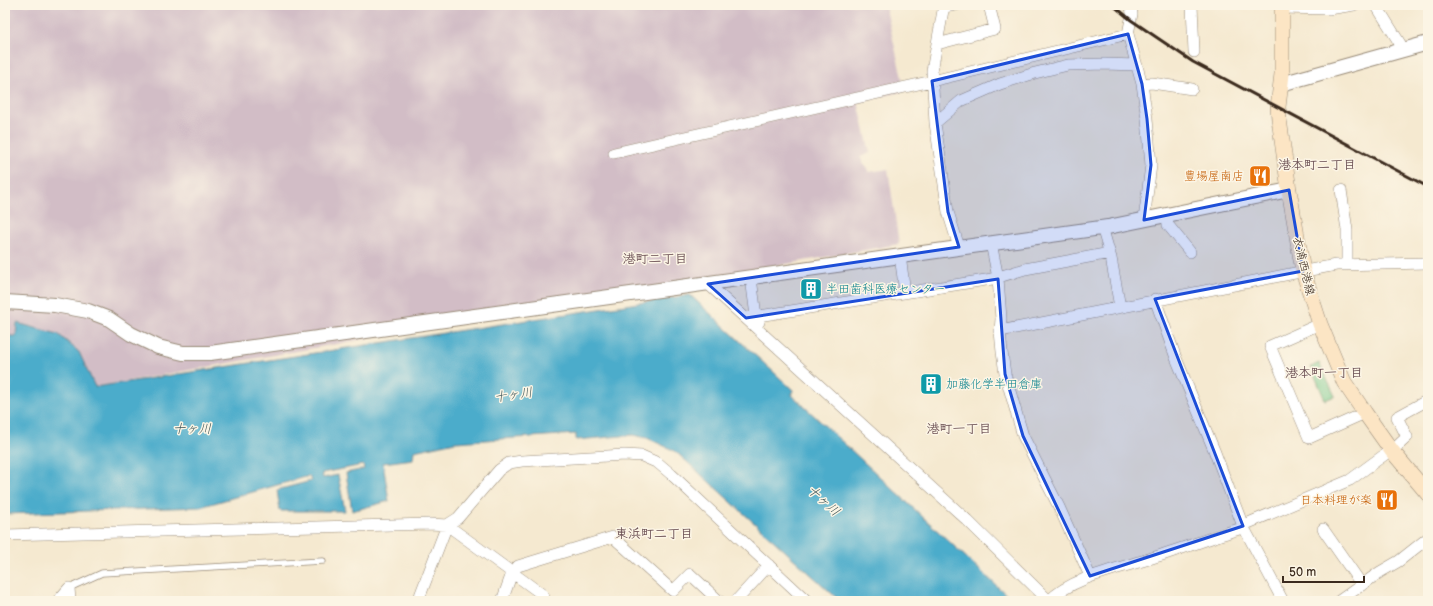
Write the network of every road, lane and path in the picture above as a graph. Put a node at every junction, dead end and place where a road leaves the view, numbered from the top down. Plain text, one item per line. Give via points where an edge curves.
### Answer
1 (956, 5) edge
2 (989, 5) edge
3 (1131, 5) edge
4 (1192, 5) edge
5 (1354, 5) edge
6 (1376, 5) edge
7 (944, 6) edge
8 (1282, 6) edge
9 (1128, 34) junction
10 (1428, 43) edge
11 (937, 44) junction
12 (1404, 50) junction
13 (1194, 52) dead end
14 (1137, 65) junction
15 (932, 81) junction
16 (1142, 84) junction
17 (1281, 84) junction
18 (1192, 89) dead end
19 (936, 123) junction
20 (614, 153) dead end
21 (1289, 190) junction
22 (1341, 190) dead end
23 (1167, 215) junction
24 (1144, 220) junction
25 (1102, 228) junction
26 (991, 243) junction
27 (959, 247) junction
28 (1190, 252) dead end
29 (1110, 253) junction
30 (900, 256) junction
31 (1428, 263) edge
32 (1347, 264) junction
33 (1303, 271) junction
34 (751, 278) junction
35 (998, 278) junction
36 (708, 284) junction
37 (905, 292) junction
38 (1155, 299) junction
39 (5, 302) edge
40 (1120, 307) junction
41 (751, 317) junction
42 (1320, 324) junction
43 (1000, 331) junction
44 (1428, 400) edge
45 (1365, 413) junction
46 (1392, 451) junction
47 (1428, 494) edge
48 (447, 525) junction
49 (1243, 526) junction
50 (1324, 529) dead end
51 (5, 535) edge
52 (1426, 543) edge
53 (323, 561) dead end
54 (769, 565) junction
55 (512, 573) junction
56 (1090, 576) junction
57 (1362, 584) junction
58 (69, 588) junction
59 (58, 601) edge
60 (70, 601) edge
61 (418, 601) edge
62 (502, 601) edge
63 (545, 601) edge
64 (719, 601) edge
65 (736, 601) edge
66 (807, 601) edge
67 (1049, 601) edge
68 (1283, 601) edge
69 (1339, 601) edge

1 - 7 street
2 - 11 street via 995,29
3 - 9 street
4 - 13 street
5 - 8 street via 1328,9
6 - 12 street
7 - 11 street
8 - 17 main road, 衣浦西港線
9 - 14 street
9 - 15 street
10 - 12 street
11 - 15 street
12 - 17 street
14 - 16 street
14 - 19 street via 1068,66 1035,73 1000,84 961,101
15 - 19 street
15 - 20 street
16 - 18 street
16 - 24 street via 1151,166
17 - 21 main road, 衣浦西港線 via 1278,107
19 - 27 street via 948,212
21 - 23 street
21 - 33 main road, 衣浦西港線
22 - 32 street via 1347,230
23 - 24 street
23 - 28 street via 1168,225
24 - 25 street
25 - 26 street
25 - 29 street
26 - 27 street
26 - 35 street
27 - 30 street
29 - 35 street via 1025,269
29 - 40 street
30 - 34 street
30 - 37 street
31 - 32 street
32 - 33 street
33 - 38 street
33 - 42 main road, 衣浦西港線
34 - 36 street
34 - 41 street
35 - 37 street
35 - 43 street
36 - 39 street via 210,353 183,353 158,347 131,334 109,319 88,311 55,305
36 - 41 street
37 - 41 street
38 - 40 street
38 - 49 street
40 - 43 street
41 - 67 street via 769,338 967,520
42 - 45 main road, 衣浦西港線 via 1344,382
42 - 45 street via 1270,346 1310,438
43 - 56 street via 1005,374 1023,436
44 - 46 street via 1397,417 1407,438
45 - 46 main road, 衣浦西港線
46 - 47 main road, 衣浦西港線
46 - 49 street via 1350,480
48 - 51 street
48 - 54 street via 458,518 499,470 509,464 530,460 642,456 658,463 672,474
48 - 55 street
48 - 61 street
49 - 56 street via 1152,558
49 - 68 street
50 - 57 street
52 - 57 street
53 - 58 lane via 102,573
54 - 65 street
54 - 66 street
55 - 62 street
55 - 63 street via 543,595
55 - 64 street via 518,566 612,537 673,590 690,574
56 - 67 street via 1055,594
57 - 69 street
58 - 59 street
58 - 60 street

